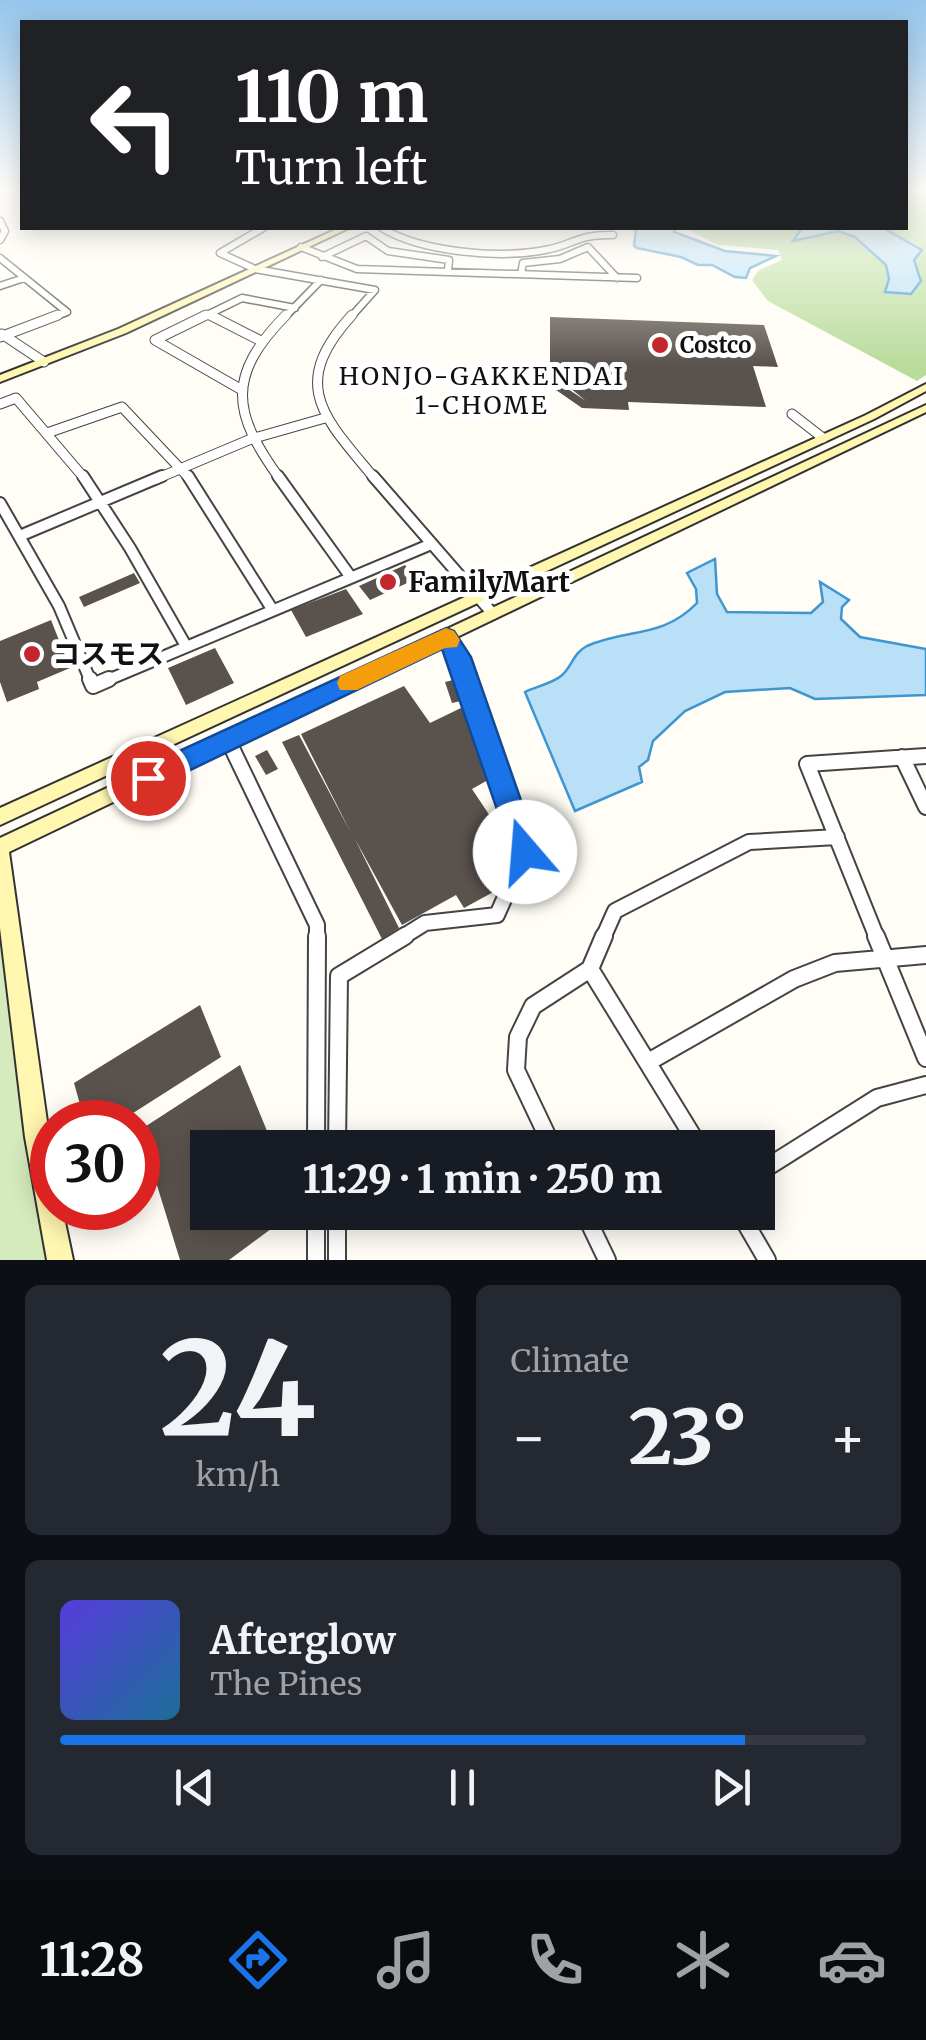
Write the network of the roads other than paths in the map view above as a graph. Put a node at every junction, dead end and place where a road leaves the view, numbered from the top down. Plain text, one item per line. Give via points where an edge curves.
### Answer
1 (229, 248) edge
2 (295, 248) edge
3 (301, 248) joint
4 (340, 248) edge
5 (383, 248) edge
6 (452, 248) edge
7 (553, 248) edge
8 (586, 248) edge
9 (589, 248) edge
10 (322, 256) junction
11 (0, 258) edge
12 (341, 265) junction
13 (253, 268) junction
14 (448, 271) junction
15 (521, 274) junction
16 (24, 278) junction
17 (618, 278) junction
18 (637, 278) dead end
19 (319, 280) junction
20 (0, 286) edge
21 (294, 308) junction
22 (209, 315) junction
23 (1, 335) edge
24 (261, 341) junction
25 (42, 361) junction
26 (0, 376) edge
27 (926, 387) edge
28 (242, 390) junction
29 (0, 404) edge
30 (926, 408) edge
31 (792, 414) dead end
32 (325, 418) junction
33 (50, 432) junction
34 (823, 438) junction
35 (251, 439) junction
36 (840, 449) junction
37 (182, 466) junction
38 (694, 498) junction
39 (98, 501) junction
40 (0, 503) edge
41 (709, 510) junction
42 (22, 535) junction
43 (429, 545) junction
44 (350, 576) junction
45 (479, 597) junction
46 (272, 609) junction
47 (494, 614) junction
48 (446, 637) junction
49 (186, 646) junction
50 (228, 740) junction
51 (926, 756) edge
52 (902, 757) junction
53 (926, 806) edge
54 (0, 818) edge
55 (836, 837) junction
56 (0, 849) edge
57 (926, 956) edge
58 (887, 957) junction
59 (590, 969) junction
60 (926, 1058) edge
61 (650, 1061) junction
62 (926, 1085) edge
63 (316, 1130) edge
64 (338, 1130) edge
65 (544, 1130) edge
66 (690, 1130) edge
67 (775, 1162) edge
68 (316, 1230) edge
69 (337, 1230) edge
70 (593, 1230) edge
71 (749, 1230) edge
72 (60, 1260) edge
73 (316, 1260) edge
74 (337, 1260) edge
75 (607, 1260) edge
76 (767, 1260) edge

1 - 13 street via 220,253
2 - 13 street
3 - 10 street
3 - 13 street
4 - 10 street
5 - 14 street via 449,260
6 - 7 street via 502,254
8 - 15 street via 523,263
9 - 17 street
10 - 12 street
11 - 16 street
12 - 14 street
12 - 19 street
13 - 19 street
13 - 25 street
14 - 15 street
15 - 17 street
16 - 20 street
16 - 23 street via 67,312
17 - 18 street
19 - 21 street
19 - 32 street via 375,290 317,363 316,396
21 - 22 street via 242,298
21 - 24 street
22 - 24 street
22 - 28 street via 156,340
23 - 25 street
24 - 28 street
25 - 26 street
27 - 34 street
28 - 35 street
29 - 33 street via 16,398
30 - 36 street
31 - 34 street
32 - 35 street
32 - 43 street
33 - 37 street via 122,407
33 - 39 street
34 - 36 street
34 - 38 street
35 - 37 street
35 - 44 street
36 - 41 street
37 - 39 street
37 - 46 street
38 - 41 street
38 - 45 street
39 - 42 street
39 - 49 street
40 - 42 street
41 - 47 street
42 - 49 street via 93,686
43 - 44 street
43 - 45 street
44 - 46 street
45 - 47 street
45 - 54 street
46 - 49 street
47 - 48 street
48 - 50 street
48 - 64 street via 460,657 525,852 498,915 425,924 339,976
50 - 56 street
50 - 63 street via 317,925
51 - 52 street
52 - 53 street
52 - 55 street via 808,764
55 - 58 street
55 - 59 street via 749,842 614,911
56 - 72 street
57 - 58 street
58 - 60 street
58 - 61 street via 835,963 794,979
59 - 61 street
59 - 65 street via 533,1006 518,1037 516,1070
61 - 66 street
62 - 67 street via 877,1098
68 - 73 street
69 - 74 street
70 - 75 street
71 - 76 street

